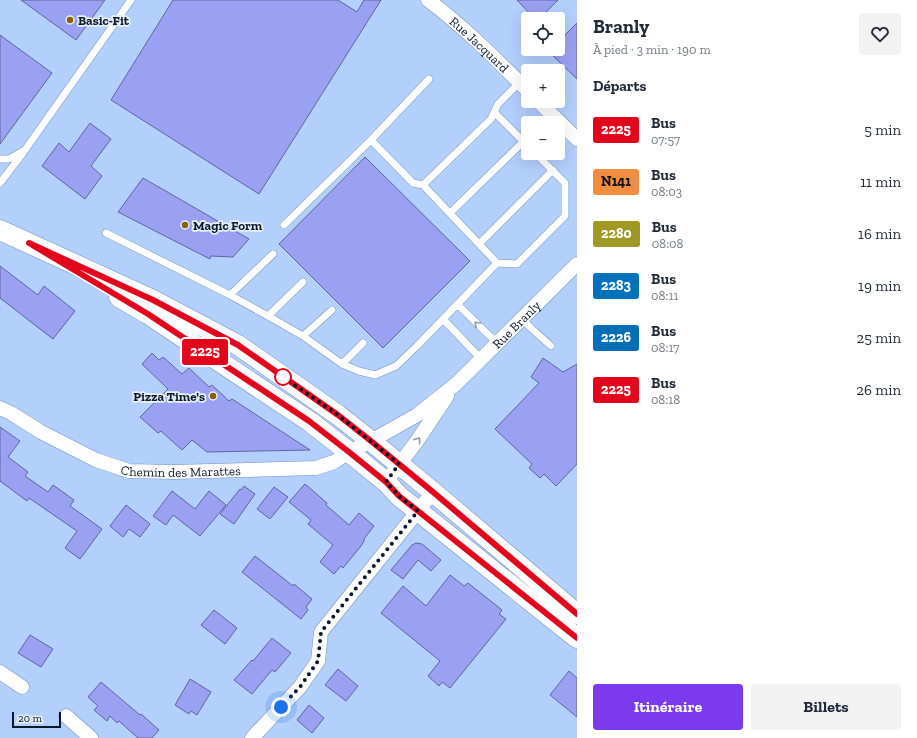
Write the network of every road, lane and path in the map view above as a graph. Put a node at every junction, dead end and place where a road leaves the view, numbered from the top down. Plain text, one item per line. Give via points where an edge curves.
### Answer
1 (131, 0) edge
2 (428, 0) edge
3 (429, 79) dead end
4 (521, 84) edge
5 (521, 89) edge
6 (545, 108) edge
7 (494, 112) junction
8 (521, 139) edge
9 (577, 139) edge
10 (370, 140) junction
11 (521, 149) edge
12 (25, 150) junction
13 (0, 160) edge
14 (542, 160) edge
15 (553, 170) junction
16 (0, 183) edge
17 (423, 185) junction
18 (450, 213) junction
19 (284, 225) dead end
20 (0, 230) edge
21 (106, 233) dead end
22 (29, 243) junction
23 (479, 244) junction
24 (273, 254) dead end
25 (497, 263) junction
26 (577, 264) edge
27 (303, 282) dead end
28 (230, 295) junction
29 (457, 304) junction
30 (332, 310) dead end
31 (268, 316) junction
32 (522, 319) junction
33 (443, 320) junction
34 (303, 336) junction
35 (363, 343) dead end
36 (497, 343) junction
37 (551, 346) dead end
38 (481, 359) junction
39 (342, 364) junction
40 (456, 384) junction
41 (0, 408) edge
42 (371, 441) junction
43 (349, 452) junction
44 (399, 464) junction
45 (386, 482) junction
46 (433, 492) junction
47 (418, 511) junction
48 (577, 614) edge
49 (577, 638) edge
50 (0, 672) edge
51 (22, 687) dead end
52 (66, 716) dead end
53 (91, 738) edge
54 (252, 738) edge

1 - 12 lane
2 - 4 street, Rue Jacquard
3 - 10 lane
5 - 7 lane via 498,104
6 - 9 street
7 - 8 lane
7 - 17 lane via 491,119
10 - 17 lane via 413,184
10 - 19 lane
11 - 18 lane
12 - 13 lane via 9,159
12 - 16 lane
14 - 15 lane
15 - 23 lane
15 - 25 lane via 565,183 565,216 517,264
17 - 18 lane
18 - 23 lane
20 - 22 main road
21 - 28 lane
22 - 42 main road via 153,300 238,345
22 - 43 main road via 148,314 309,421
23 - 25 lane
24 - 28 lane
25 - 29 lane
26 - 32 street, Rue Branly
27 - 31 lane
28 - 31 lane
29 - 33 lane
36 -> 29 lane
30 - 34 lane
31 - 34 lane
32 - 36 street, Rue Branly
32 - 37 lane
33 - 38 lane
33 - 39 lane via 396,366 375,375
34 - 39 lane
35 - 39 lane
36 - 38 street, Rue Branly
38 - 40 street, Rue Branly
40 - 42 street, Rue Branly via 417,415
44 -> 40 street, Rue Branly
41 - 43 street, Chemin des Marattes via 96,460 129,471 316,468 334,462
42 - 43 street, Chemin des Marattes
42 - 44 main road
43 - 45 main road
44 - 45 street, Rue Branly
44 - 46 main road
45 - 47 main road
46 - 47 street
46 - 48 main road
47 - 49 main road
47 - 54 street via 321,632 318,661 300,687
50 - 51 street
52 - 53 street

